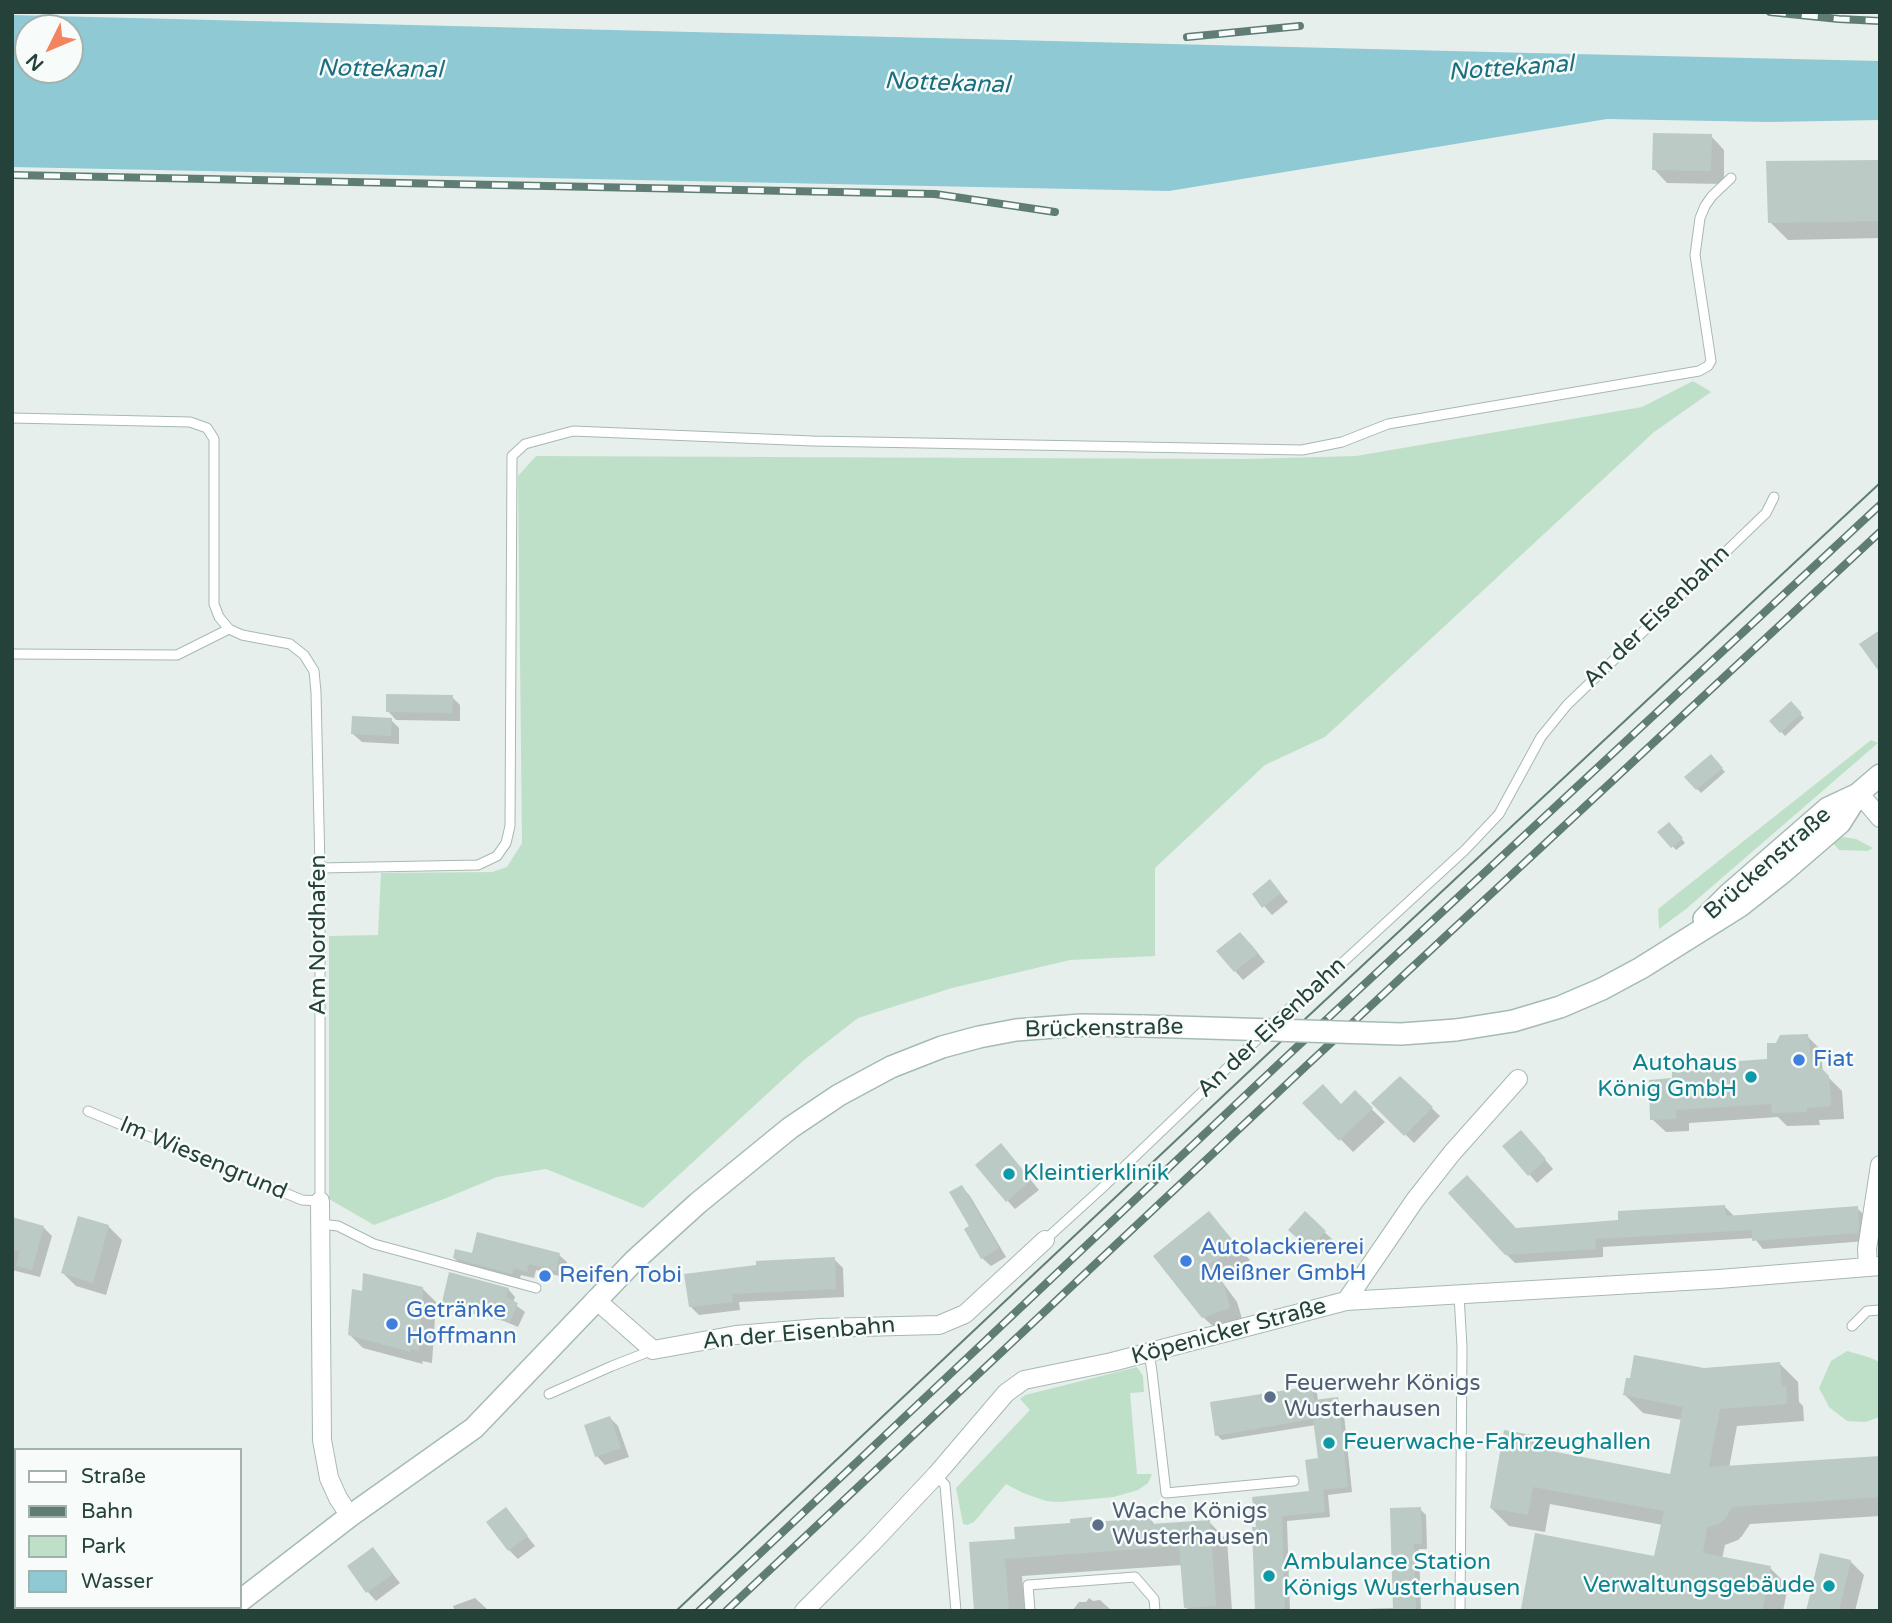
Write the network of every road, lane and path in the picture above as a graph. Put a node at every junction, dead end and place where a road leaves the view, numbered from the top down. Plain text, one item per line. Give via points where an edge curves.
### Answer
1 (1731, 177) dead end
2 (12, 418) edge
3 (1774, 497) dead end
4 (229, 629) junction
5 (12, 654) edge
6 (1880, 775) edge
7 (1859, 793) junction
8 (1880, 818) edge
9 (320, 868) junction
10 (1518, 1079) dead end
11 (88, 1111) dead end
12 (1880, 1165) edge
13 (320, 1201) junction
14 (320, 1224) junction
15 (1045, 1240) joint
16 (1874, 1266) edge
17 (536, 1288) dead end
18 (1459, 1296) junction
19 (595, 1299) junction
20 (1346, 1301) junction
21 (1880, 1310) edge
22 (1852, 1326) dead end
23 (653, 1350) junction
24 (1149, 1352) junction
25 (549, 1394) dead end
26 (936, 1475) junction
27 (1294, 1481) dead end
28 (350, 1516) junction
29 (242, 1599) edge
30 (804, 1611) edge
31 (956, 1611) edge
32 (1030, 1611) edge
33 (1155, 1611) edge
34 (1460, 1611) edge

1 - 9 lane via 1712,196 1700,218 1695,255 1711,360 1699,371 1388,424 1342,442 1302,450 813,441 573,431 525,444 512,457 510,826 506,843 497,856 478,865
2 - 4 lane via 190,422 207,428 214,439 214,604
3 - 15 lane, An der Eisenbahn via 1766,513 1567,705 1541,737 1499,814 1465,850
4 - 5 lane via 177,655
4 - 9 lane, Am Nordhafen via 290,644 314,671
6 - 7 main road, Brückenstraße
7 - 8 street
7 - 19 main road, Brückenstraße, bridge via 1840,823 1740,906 1602,989 1513,1021 1401,1034 1081,1025 979,1037 891,1067 790,1128 683,1217
9 - 13 lane, Am Nordhafen
10 - 20 street via 1430,1181
11 - 13 lane, Im Wiesengrund via 302,1200
12 - 16 street via 1867,1249
13 - 14 street, Am Nordhafen
14 - 17 lane via 338,1226 374,1244
14 - 28 street, Am Nordhafen via 322,1440 330,1478
15 - 23 street, An der Eisenbahn via 965,1314 939,1325 736,1335
16 - 18 street, Köpenicker Straße
18 - 20 street, Köpenicker Straße
18 - 34 lane
19 - 23 street
19 - 28 main road via 474,1428
20 - 24 street, Köpenicker Straße
21 - 22 lane via 1867,1311
23 - 25 lane, An der Eisenbahn
24 - 26 street, Köpenicker Straße via 1024,1380 1006,1393
24 - 27 lane via 1166,1493
26 - 30 street, Köpenicker Straße
26 - 31 lane via 945,1485
28 - 29 main road
32 - 33 lane via 1028,1585 1135,1577 1154,1599

